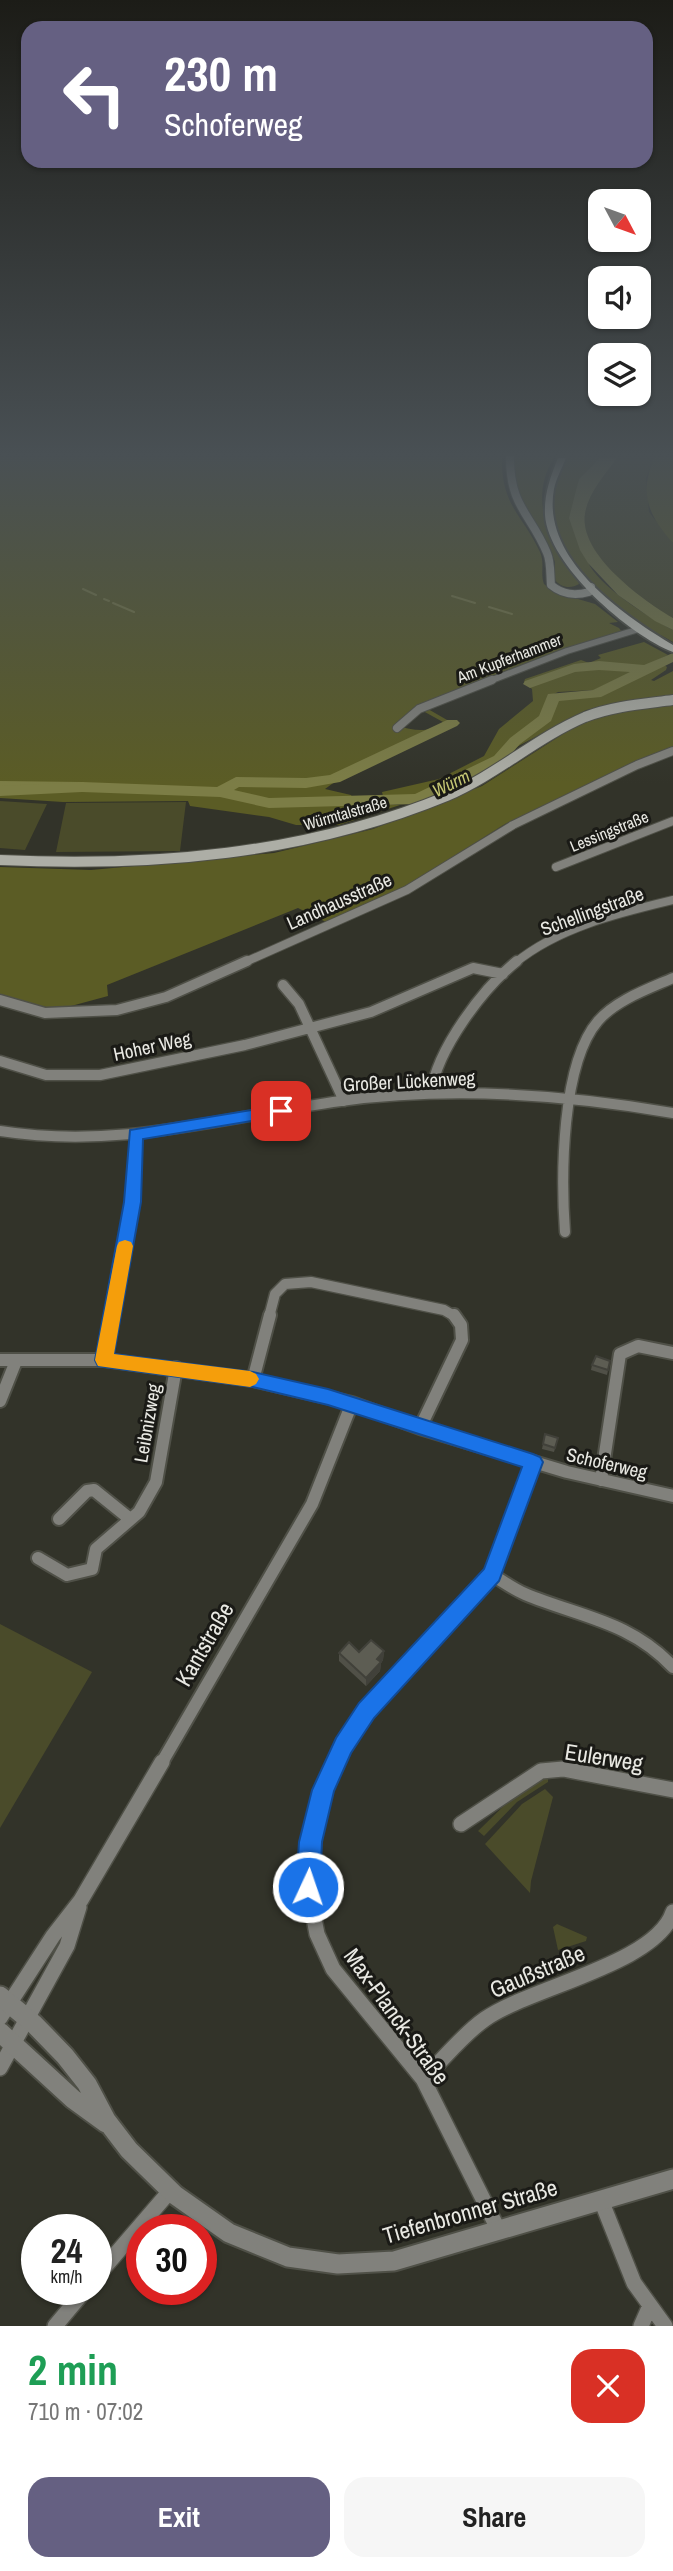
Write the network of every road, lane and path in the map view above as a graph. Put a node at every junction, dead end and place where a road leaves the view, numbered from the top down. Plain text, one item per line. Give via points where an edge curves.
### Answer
1 (549, 567) edge
2 (573, 567) edge
3 (551, 585) junction
4 (591, 587) junction
5 (575, 595) junction
6 (606, 602) junction
7 (639, 629) junction
8 (672, 648) edge
9 (673, 700) edge
10 (397, 727) dead end
11 (673, 751) edge
12 (673, 821) edge
13 (0, 860) edge
14 (556, 867) dead end
15 (673, 900) edge
16 (503, 974) junction
17 (673, 978) edge
18 (284, 985) dead end
19 (0, 1000) edge
20 (310, 1028) junction
21 (0, 1061) edge
22 (431, 1093) junction
23 (570, 1098) junction
24 (344, 1101) junction
25 (673, 1112) edge
26 (0, 1131) edge
27 (136, 1134) junction
28 (565, 1232) dead end
29 (673, 1353) edge
30 (0, 1360) edge
31 (104, 1360) junction
32 (16, 1361) junction
33 (176, 1368) junction
34 (253, 1380) junction
35 (0, 1401) edge
36 (352, 1403) junction
37 (420, 1428) junction
38 (533, 1462) junction
39 (601, 1480) junction
40 (673, 1496) edge
41 (59, 1519) dead end
42 (130, 1519) junction
43 (38, 1558) dead end
44 (492, 1575) junction
45 (673, 1667) edge
46 (673, 1790) edge
47 (461, 1824) dead end
48 (81, 1900) junction
49 (673, 1912) edge
50 (3, 2006) edge
51 (27, 2021) junction
52 (7, 2038) edge
53 (0, 2068) edge
54 (423, 2079) junction
55 (110, 2125) junction
56 (673, 2179) edge
57 (170, 2191) junction
58 (600, 2199) junction
59 (499, 2231) junction
60 (112, 2258) edge
61 (73, 2305) edge
62 (645, 2318) edge
63 (55, 2326) edge
64 (665, 2326) edge

1 - 3 main road
2 - 4 main road
3 - 4 main road
3 - 5 main road
4 - 5 main road via 589,592
4 - 6 main road
5 - 6 main road
6 - 7 main road
7 - 8 main road
7 - 10 street, Am Kupferhammer via 567,651 435,702
9 - 13 main road, Würmtalstraße via 599,712 497,771 429,803 349,830 274,848 131,863
11 - 19 street, Landhausstraße via 513,825 407,890 166,997 117,1010 69,1014 45,1013
12 - 14 street, Lessingstraße
15 - 16 street, Schellingstraße via 540,945
16 - 20 street, Hoher Weg via 473,968 371,1012
16 - 22 street, Schellingstraße via 466,1018 448,1048
17 - 23 street via 597,1021 582,1045
18 - 20 street
20 - 21 street, Hoher Weg via 100,1075 46,1075
20 - 24 street
22 - 23 street, Großer Lückenweg
22 - 24 street, Großer Lückenweg
23 - 25 street, Großer Lückenweg
23 - 28 street via 563,1185
24 - 27 street, Großer Lückenweg
26 - 27 street, Großer Lückenweg via 90,1138
27 - 31 street via 132,1202
29 - 39 street via 639,1345 626,1347 620,1354
30 - 32 street, Schoferweg
31 - 32 street, Schoferweg
31 - 33 street, Schoferweg
32 - 35 street
33 - 34 street, Schoferweg
33 - 42 street, Leibnizweg via 156,1482
34 - 36 street, Schoferweg
34 - 37 street via 275,1294 285,1284 311,1282 444,1310 464,1326 462,1340
36 - 37 street, Schoferweg
36 - 48 street, Kantstraße via 312,1504
37 - 38 street, Schoferweg
38 - 39 street, Schoferweg
38 - 44 street, Max-Planck-Straße
39 - 40 street, Schoferweg
41 - 42 street via 94,1490
42 - 43 street, Leibnizweg via 96,1549 92,1569 67,1575
44 - 45 street via 524,1594 625,1627 661,1652
44 - 54 street, Max-Planck-Straße via 367,1710 349,1736 324,1790 310,1842 311,1910 333,1969
46 - 47 street, Eulerweg via 563,1769 541,1771
48 - 50 street, Kantstraße
48 - 51 street, Kantstraße via 66,1946
49 - 54 street, Gaußstraße via 668,1924 623,1960 562,1982 485,2019
50 - 51 street, Tiefenbronner Straße
51 - 52 street, Kantstraße
51 - 55 street, Tiefenbronner Straße via 84,2080
52 - 53 street, Kantstraße
52 - 55 street, Tiefenbronner Straße via 73,2099
54 - 59 street, Max-Planck-Straße
55 - 57 street, Tiefenbronner Straße
56 - 58 street, Tiefenbronner Straße
57 - 59 street, Tiefenbronner Straße via 215,2225 256,2247 320,2263 394,2260
57 - 60 street
58 - 59 street, Tiefenbronner Straße
58 - 62 street
61 - 63 street
62 - 64 street

